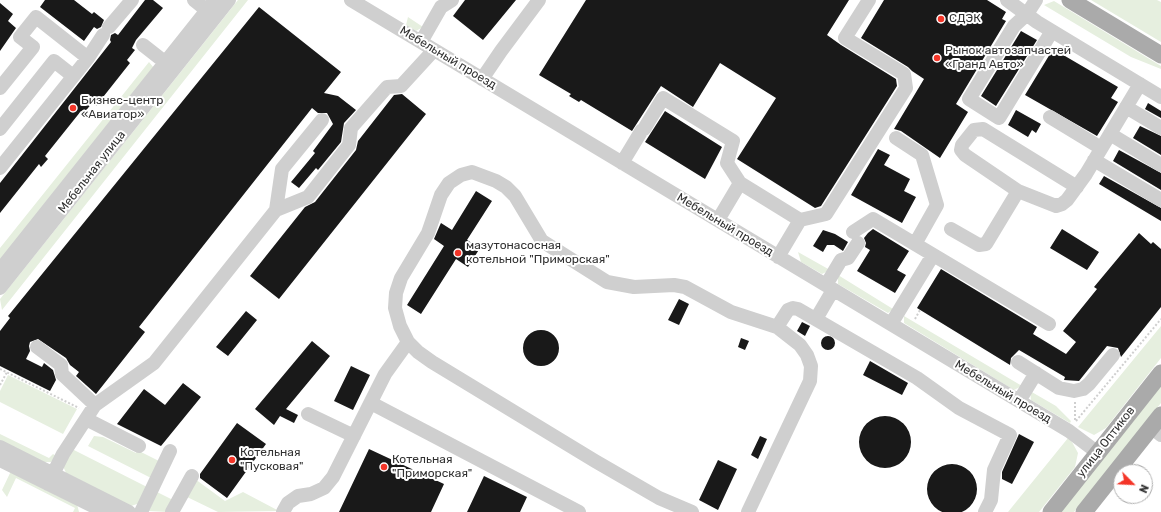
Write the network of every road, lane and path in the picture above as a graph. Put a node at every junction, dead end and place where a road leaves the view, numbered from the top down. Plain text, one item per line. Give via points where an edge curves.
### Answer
1 (132, 0) edge
2 (194, 0) edge
3 (229, 0) edge
4 (351, 0) edge
5 (539, 0) edge
6 (869, 0) edge
7 (880, 0) edge
8 (1007, 0) edge
9 (1036, 0) edge
10 (1070, 0) edge
11 (445, 2) edge
12 (212, 9) edge
13 (1027, 14) junction
14 (862, 29) dead end
15 (1052, 31) junction
16 (421, 42) junction
17 (143, 45) dead end
18 (434, 50) junction
19 (1161, 55) edge
20 (88, 58) junction
21 (169, 66) junction
22 (73, 76) junction
23 (482, 79) junction
24 (1140, 84) junction
25 (0, 88) edge
26 (1161, 96) edge
27 (1126, 107) junction
28 (1050, 117) dead end
29 (322, 120) dead end
30 (1161, 128) edge
31 (0, 129) edge
32 (1110, 134) junction
33 (896, 138) dead end
34 (1101, 148) junction
35 (1094, 160) junction
36 (622, 163) junction
37 (1161, 165) edge
38 (0, 167) edge
39 (740, 183) junction
40 (1077, 186) junction
41 (1018, 191) junction
42 (1161, 200) edge
43 (276, 210) junction
44 (718, 220) junction
45 (800, 220) junction
46 (951, 229) dead end
47 (915, 244) junction
48 (933, 255) junction
49 (778, 257) junction
50 (0, 270) edge
51 (830, 287) junction
52 (0, 288) edge
53 (920, 310) dead end
54 (816, 319) junction
55 (915, 319) dead end
56 (1161, 319) edge
57 (891, 324) junction
58 (1049, 324) dead end
59 (777, 327) junction
60 (408, 342) junction
61 (37, 347) dead end
62 (1113, 355) dead end
63 (1018, 362) dead end
64 (0, 369) edge
65 (6, 372) junction
66 (1036, 373) junction
67 (1161, 373) edge
68 (0, 385) edge
69 (1074, 391) junction
70 (1019, 401) junction
71 (371, 403) junction
72 (87, 411) junction
73 (308, 414) dead end
74 (1075, 422) junction
75 (1073, 425) dead end
76 (1158, 426) edge
77 (354, 436) junction
78 (139, 446) dead end
79 (0, 447) edge
80 (170, 451) dead end
81 (1098, 453) junction
82 (0, 460) edge
83 (192, 476) dead end
84 (51, 479) junction
85 (89, 503) edge
86 (106, 509) edge
87 (129, 512) edge
88 (141, 512) edge
89 (172, 512) edge
90 (283, 512) edge
91 (579, 512) edge
92 (692, 512) edge
93 (748, 512) edge
94 (985, 512) edge
95 (1051, 512) edge
96 (1084, 512) edge

1 - 20 street
2 - 12 street
3 - 12 street, Мебельная улица
4 - 16 street, Мебельный проезд
5 - 23 street
6 - 45 street via 845,38 904,74 906,88 826,214
7 - 14 street
8 - 13 street
9 - 13 street
10 - 19 main road
11 - 16 street
12 - 21 street, Мебельная улица
13 - 15 street
13 - 15 street via 1014,26 969,99 999,118
15 - 24 street
16 - 18 street, Мебельный проезд
17 - 21 street
18 - 23 street, Мебельный проезд
18 - 43 street via 401,86 387,87 351,128 350,145 308,197
20 - 22 street
20 - 25 street via 36,17 20,37 33,47
21 - 50 street, Мебельная улица
21 - 52 street, Мебельная улица
22 - 31 street via 54,61
22 - 38 street
23 - 36 street, Мебельный проезд
24 - 26 street
24 - 27 street
27 - 30 street
27 - 32 street
28 - 34 street
29 - 43 street via 282,169
32 - 34 street
32 - 37 street
33 - 47 street via 922,155 937,205
34 - 35 street
35 - 40 street
35 - 42 street
36 - 39 street via 663,98 733,141 727,163
36 - 44 street, Мебельный проезд
39 - 44 street
39 - 45 street
40 - 41 street via 1067,200 1056,206
40 - 41 street via 983,129 974,130 961,150
41 - 46 street via 986,244 979,245
43 - 72 street via 154,363
44 - 49 street, Мебельный проезд
45 - 49 street
47 - 48 street
47 - 51 street via 873,219 855,237 848,258 841,260
48 - 57 street
48 - 58 street
49 - 51 street, Мебельный проезд
51 - 54 street
51 - 57 street, Мебельный проезд
53 - 55 path
54 - 59 street via 793,308 784,314
54 - 94 street via 917,378 959,408 1010,435 994,470 991,500
56 - 74 path
57 - 70 street, Мебельный проезд
59 - 60 street via 731,312 685,286 634,287 607,282 542,241 515,196 506,187 472,172 461,175 450,183 441,195 428,233 401,278 395,308
59 - 93 street via 800,345 807,355 811,366 810,381
60 - 71 street via 385,374
60 - 92 street via 432,362 595,461 659,498
61 - 72 street via 61,365 62,374
62 - 69 street via 1089,384
63 - 66 street
64 - 65 path
65 - 68 path
65 - 72 path
66 - 69 street via 1059,388
66 - 70 street
67 - 81 main road, улица Оптиков
69 - 74 path
70 - 81 street, Мебельный проезд via 1069,431
71 - 77 street
71 - 91 street
72 - 78 street
72 - 84 street via 58,451
73 - 77 street
74 - 75 path
76 - 96 main road
77 - 90 street via 333,477 324,488 298,496 288,502
79 - 84 street
80 - 88 street
81 - 95 main road, улица Оптиков
82 - 84 street
83 - 89 street
84 - 85 street
85 - 86 street
86 - 87 street

